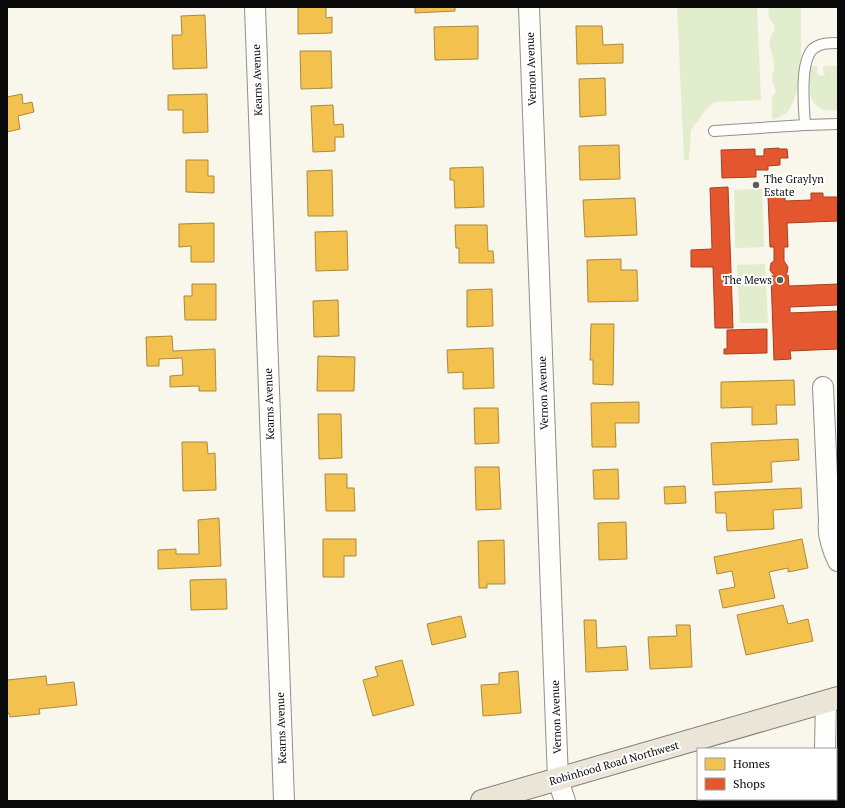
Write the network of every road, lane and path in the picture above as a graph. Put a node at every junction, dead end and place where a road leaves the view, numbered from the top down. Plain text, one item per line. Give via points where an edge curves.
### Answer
1 (254, 7) edge
2 (529, 7) edge
3 (838, 43) edge
4 (805, 124) junction
5 (838, 124) edge
6 (714, 131) dead end
7 (822, 387) dead end
8 (834, 516) edge
9 (838, 561) edge
10 (832, 700) edge
11 (825, 748) edge
12 (558, 780) junction
13 (284, 801) edge
14 (482, 801) edge
15 (565, 801) edge

1 - 13 street, Kearns Avenue
2 - 12 street, Vernon Avenue
3 - 4 lane via 822,44 813,49 807,60 803,93
4 - 5 lane
4 - 6 lane
7 - 8 street
8 - 9 street via 830,534
10 - 11 street
10 - 12 main road, Robinhood Road Northwest
12 - 14 main road, Robinhood Road Northwest
12 - 15 street, Vernon Avenue

